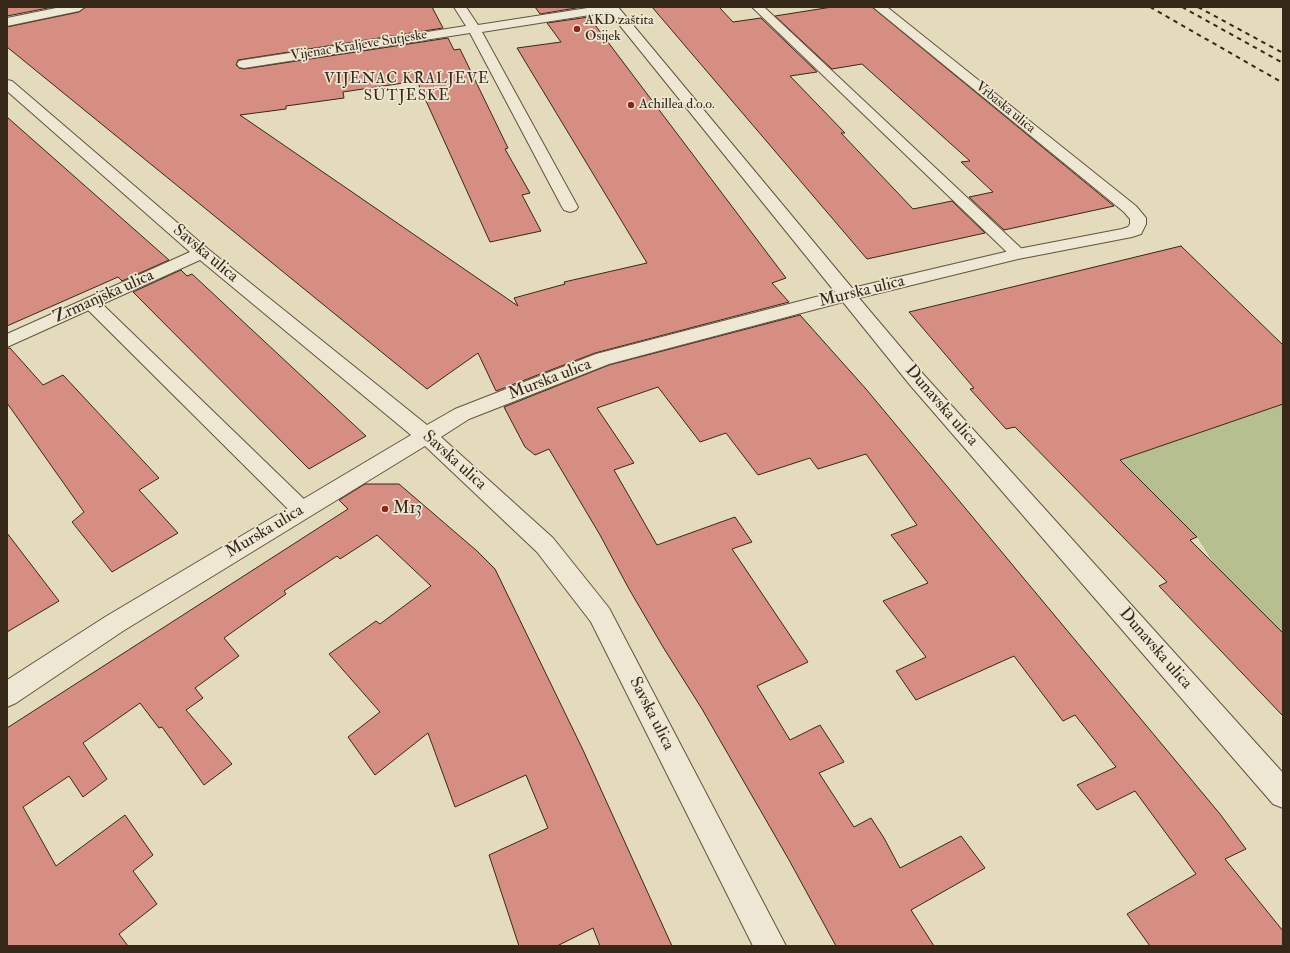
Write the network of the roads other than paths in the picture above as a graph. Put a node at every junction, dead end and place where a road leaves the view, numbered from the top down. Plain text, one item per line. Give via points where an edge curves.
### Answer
1 (79, 7) edge
2 (460, 7) edge
3 (758, 7) edge
4 (879, 7) edge
5 (612, 8) edge
6 (7, 22) edge
7 (474, 29) junction
8 (244, 64) dead end
9 (7, 84) edge
10 (570, 207) dead end
11 (1130, 209) joint
12 (202, 253) junction
13 (1018, 254) junction
14 (847, 295) junction
15 (92, 303) junction
16 (7, 341) edge
17 (427, 436) junction
18 (302, 510) junction
19 (7, 695) edge
20 (1283, 794) edge
21 (770, 946) edge

1 - 6 street
2 - 7 street
3 - 13 lane
4 - 11 street, Vrbaska ulica
5 - 7 street, Vijenac Kraljeve Sutjeske
5 - 14 street, Dunavska ulica
7 - 8 street, Vijenac Kraljeve Sutjeske
7 - 10 street
9 - 12 street, Savska ulica
11 - 13 street, Murska ulica via 1138,218 1135,230
12 - 15 street, Zrmanjska ulica
12 - 17 street, Savska ulica
13 - 14 street, Murska ulica
14 - 17 street, Murska ulica via 603,359 462,414
14 - 20 street, Dunavska ulica via 917,380
15 - 16 street, Zrmanjska ulica
15 - 18 lane
17 - 18 street, Murska ulica
17 - 21 street, Savska ulica via 545,545 600,615
18 - 19 street, Murska ulica via 114,624

